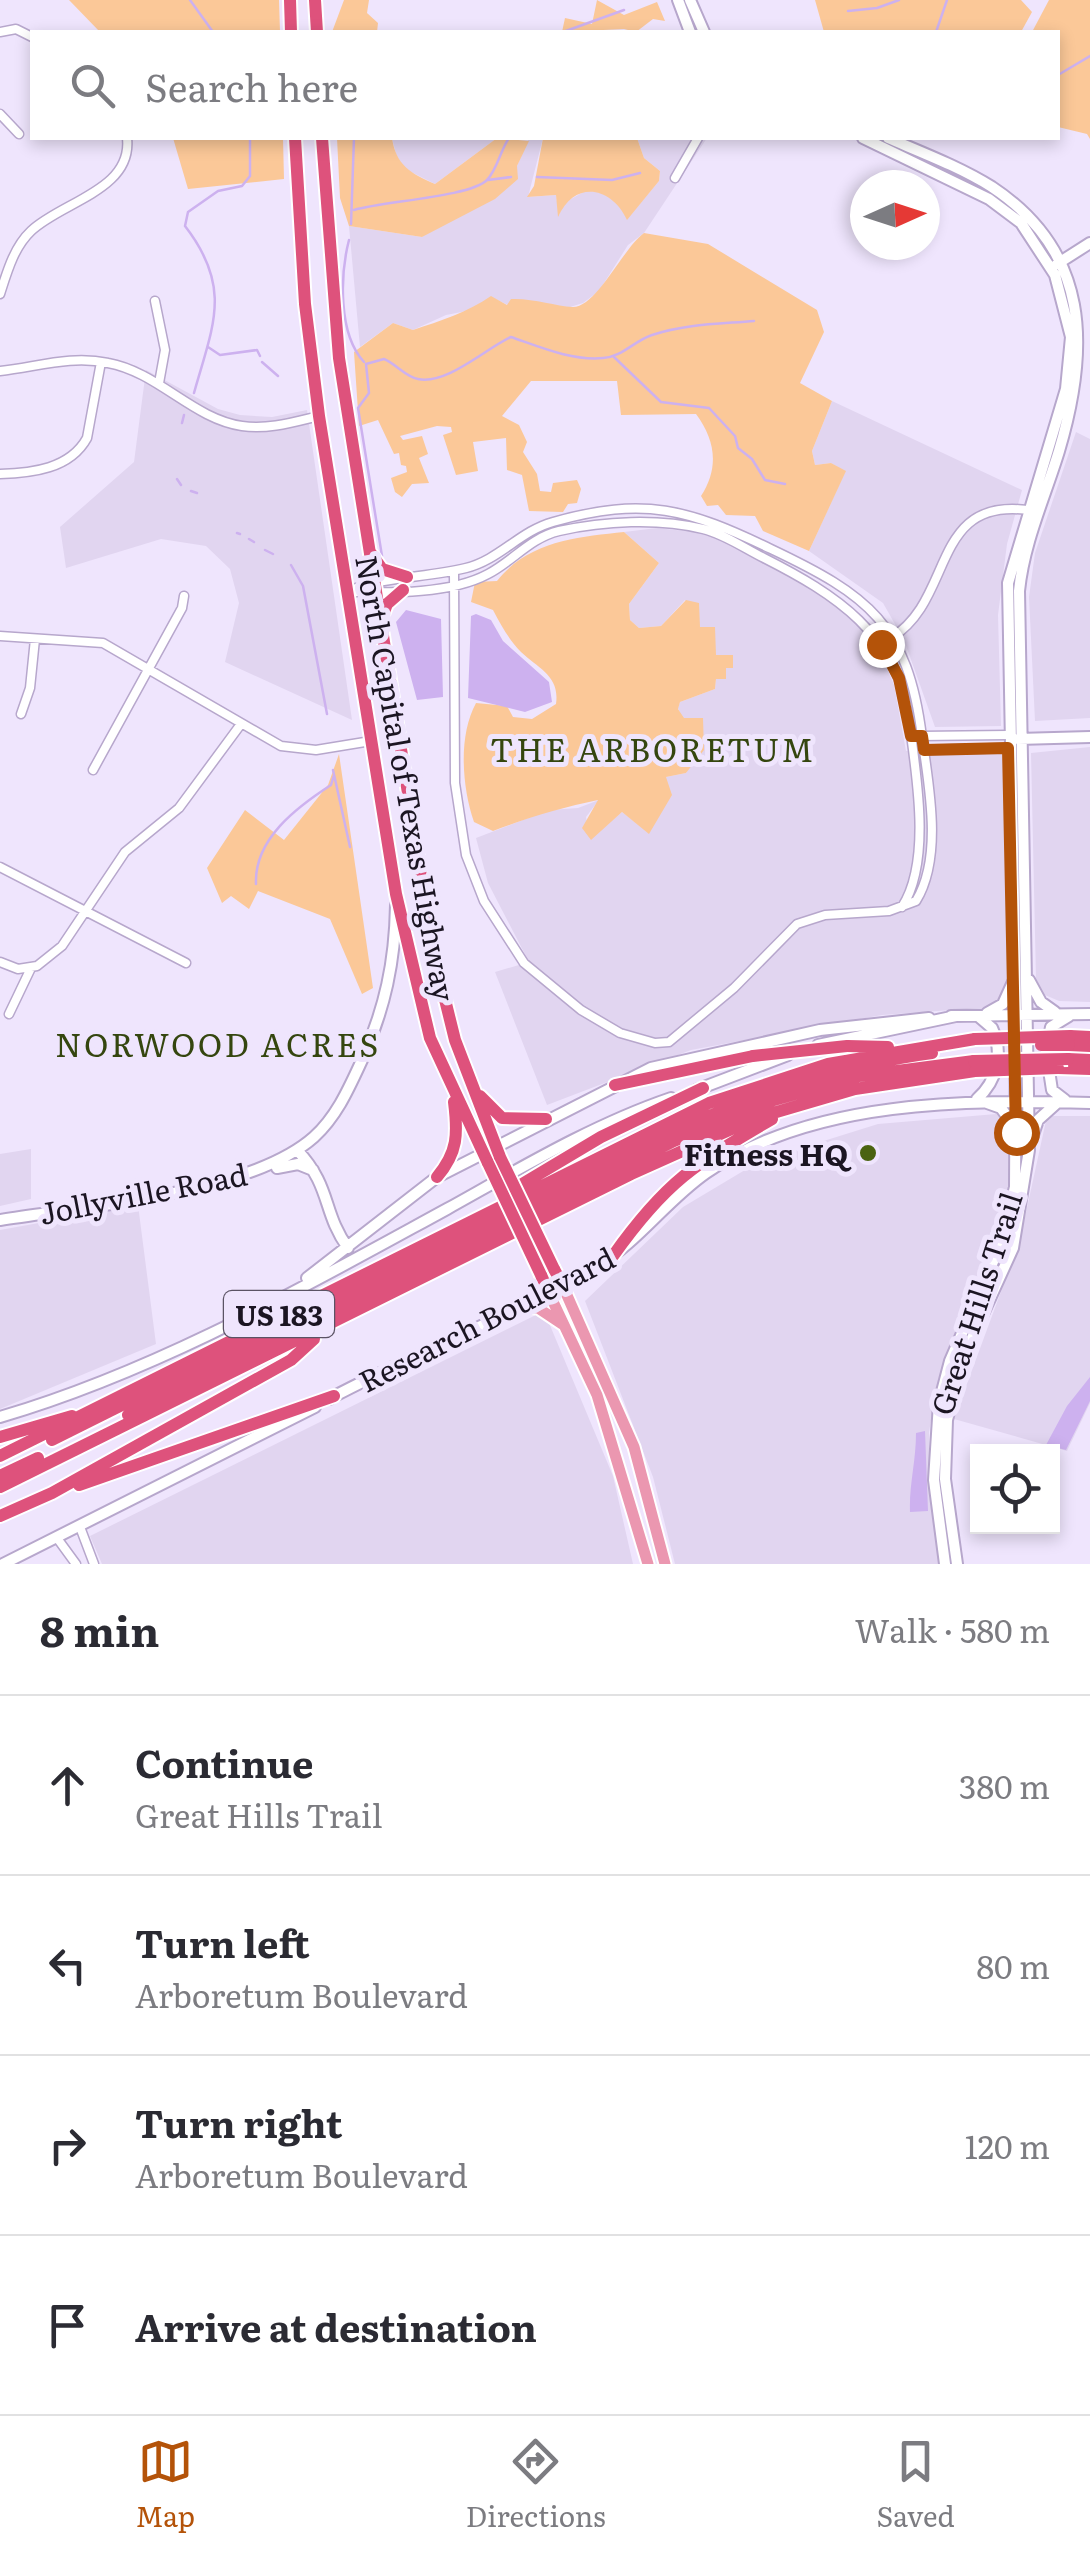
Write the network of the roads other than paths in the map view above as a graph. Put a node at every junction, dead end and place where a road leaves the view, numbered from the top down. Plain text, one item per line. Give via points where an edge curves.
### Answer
1 (290, 0) edge
2 (316, 0) edge
3 (678, 0) edge
4 (690, 0) edge
5 (290, 30) edge
6 (317, 30) edge
7 (689, 30) edge
8 (703, 30) edge
9 (0, 32) edge
10 (30, 36) edge
11 (0, 114) edge
12 (19, 134) dead end
13 (127, 140) edge
14 (295, 140) edge
15 (322, 140) edge
16 (697, 140) edge
17 (868, 140) edge
18 (892, 140) edge
19 (675, 178) dead end
20 (1090, 243) edge
21 (1056, 264) junction
22 (0, 294) edge
23 (155, 301) dead end
24 (101, 362) junction
25 (0, 371) edge
26 (159, 383) junction
27 (319, 416) junction
28 (0, 474) edge
29 (1034, 511) junction
30 (368, 548) junction
31 (454, 570) junction
32 (405, 583) junction
33 (456, 584) junction
34 (373, 587) junction
35 (348, 591) junction
36 (184, 596) dead end
37 (379, 624) junction
38 (0, 636) edge
39 (892, 638) junction
40 (34, 639) junction
41 (881, 644) junction
42 (150, 668) junction
43 (21, 714) dead end
44 (241, 724) junction
45 (911, 736) junction
46 (922, 736) junction
47 (1008, 736) junction
48 (1090, 737) edge
49 (1022, 740) junction
50 (371, 742) junction
51 (398, 747) junction
52 (1008, 748) junction
53 (912, 750) junction
54 (924, 750) junction
55 (93, 770) dead end
56 (0, 867) edge
57 (396, 894) junction
58 (902, 907) junction
59 (87, 910) junction
60 (0, 962) edge
61 (186, 963) dead end
62 (31, 968) junction
63 (1021, 975) junction
64 (1022, 1013) junction
65 (1056, 1013) junction
66 (9, 1014) dead end
67 (1075, 1014) junction
68 (1090, 1014) edge
69 (979, 1015) junction
70 (956, 1016) junction
71 (1090, 1036) edge
72 (1090, 1046) edge
73 (901, 1048) junction
74 (1069, 1052) junction
75 (975, 1055) junction
76 (1090, 1060) edge
77 (1090, 1069) edge
78 (470, 1081) junction
79 (614, 1085) junction
80 (702, 1088) junction
81 (453, 1094) junction
82 (1022, 1099) junction
83 (976, 1100) junction
84 (1064, 1102) junction
85 (1090, 1104) edge
86 (790, 1108) junction
87 (546, 1119) junction
88 (1016, 1132) junction
89 (297, 1150) junction
90 (1029, 1150) junction
91 (491, 1155) junction
92 (263, 1168) junction
93 (318, 1173) junction
94 (437, 1178) junction
95 (480, 1214) junction
96 (0, 1220) edge
97 (348, 1248) junction
98 (614, 1256) junction
99 (555, 1287) junction
100 (282, 1295) junction
101 (516, 1307) junction
102 (326, 1327) junction
103 (566, 1327) junction
104 (334, 1396) junction
105 (79, 1414) junction
106 (0, 1417) edge
107 (0, 1437) edge
108 (0, 1456) edge
109 (0, 1466) edge
110 (0, 1476) edge
111 (0, 1487) edge
112 (52, 1493) junction
113 (0, 1516) edge
114 (80, 1527) junction
115 (57, 1538) junction
116 (660, 1541) junction
117 (644, 1544) junction
118 (3, 1564) edge
119 (76, 1564) edge
120 (94, 1564) edge
121 (648, 1564) edge
122 (665, 1564) edge
123 (944, 1564) edge
124 (957, 1564) edge

1 - 5 highway
2 - 6 highway
3 - 7 street
4 - 8 street
9 - 10 street
11 - 12 street
13 - 22 street via 125,161 108,181 30,232
14 - 27 highway, North Capital of Texas Highway
15 - 30 highway, North Capital of Texas Highway via 337,339
16 - 19 street
17 - 21 street, Great Hills Trail via 1006,210
18 - 21 street, Great Hills Trail via 1010,199 1040,228
20 - 21 street
21 - 29 street, Great Hills Trail via 1077,353
23 - 26 street via 165,350
24 - 25 street via 63,359
24 - 26 street
24 - 28 street via 82,448 58,464
26 - 27 street via 237,426
27 - 35 highway, North Capital of Texas Highway
29 - 39 street via 989,511 963,527 917,616
29 - 47 street, Great Hills Trail via 1013,556 1006,596
29 - 49 street, Great Hills Trail via 1019,590
30 - 32 highway via 382,569
30 - 34 highway, North Capital of Texas Highway
31 - 32 street
31 - 33 street
31 - 39 street via 480,564 554,522 663,508 701,516 839,581
32 - 33 street
32 - 34 street
32 - 37 highway
33 - 41 street via 486,575 560,531 678,524 731,540 832,594
33 - 58 street via 455,782 466,855 507,939 562,997 620,1033 669,1042 797,924
34 - 35 street
34 - 37 highway, North Capital of Texas Highway
35 - 50 highway, North Capital of Texas Highway
36 - 42 street
37 - 51 highway, North Capital of Texas Highway
38 - 40 street
39 - 41 street
39 - 46 street via 915,692
40 - 42 street via 103,643
40 - 43 street
41 - 45 street via 899,678
42 - 44 street
42 - 55 street
44 - 50 street via 297,750
44 - 59 street via 178,808 125,852
45 - 46 street
45 - 53 street
46 - 47 street
46 - 54 street
47 - 49 street
47 - 52 street, Great Hills Trail
48 - 49 street
49 - 52 street
49 - 63 street, Great Hills Trail
50 - 51 highway
50 - 57 highway, North Capital of Texas Highway
51 - 78 highway, North Capital of Texas Highway via 433,951
52 - 54 street
52 - 63 street, Great Hills Trail
53 - 54 street
53 - 58 street via 919,852
54 - 58 street via 928,870 916,901
56 - 59 street
57 - 81 highway, North Capital of Texas Highway via 422,1012
57 - 89 street, Jollyville Road via 394,956 381,1017 337,1110
59 - 61 street
59 - 62 street via 62,946
60 - 62 street
62 - 66 street
63 - 64 street, Great Hills Trail
63 - 65 street
63 - 69 street via 1003,1004
64 - 65 street
64 - 69 street
64 - 82 street, Great Hills Trail
65 - 67 street
67 - 68 street
67 - 84 street via 1055,1023 1048,1037 1048,1082
69 - 70 street
69 - 83 street via 992,1028 997,1056 995,1080
70 - 79 street via 820,1030 688,1057
70 - 80 street via 834,1040
71 - 74 highway, US 183
72 - 74 highway
73 - 75 highway, US 183
73 - 79 highway, bridge via 752,1056
73 - 95 highway, US 183 via 709,1103
74 - 75 highway, US 183, bridge
74 - 75 highway, US 183, bridge
74 - 76 highway
74 - 77 highway, US 183
75 - 86 highway, US 183
75 - 109 highway via 845,1070 664,1134
75 - 110 highway via 774,1100 674,1141
78 - 87 highway via 502,1118
78 - 91 highway, North Capital of Texas Highway
79 - 87 street
80 - 95 highway via 601,1137
80 - 100 street via 580,1137
81 - 91 highway, North Capital of Texas Highway
81 - 94 highway via 458,1141
82 - 83 street, Research Boulevard
82 - 84 street, Research Boulevard
82 - 88 street, Great Hills Trail
82 - 90 street, Great Hills Trail
83 - 88 street via 1001,1108
83 - 98 street, Research Boulevard via 859,1116 749,1150 695,1182
84 - 85 street, Research Boulevard
84 - 90 street via 1038,1120
86 - 98 highway via 678,1178
86 - 102 highway, US 183 via 631,1174
87 - 91 street
88 - 123 street, Great Hills Trail via 1011,1212 939,1403 934,1480
89 - 92 street, Jollyville Road
89 - 93 street
90 - 124 street, Great Hills Trail via 1013,1248 962,1360 947,1420 945,1479
91 - 94 street
91 - 99 highway, North Capital of Texas Highway, bridge
92 - 93 street via 298,1164
92 - 96 street, Jollyville Road
93 - 97 street
94 - 97 street
95 - 105 highway, US 183
97 - 100 street
98 - 99 street, Research Boulevard
99 - 101 street, Research Boulevard
99 - 103 main road, North Capital of Texas Highway
99 - 116 main road, North Capital of Texas Highway via 634,1447
100 - 106 street via 135,1368
101 - 103 main road via 538,1308
101 - 104 street, Research Boulevard
102 - 111 highway, US 183
102 - 112 highway via 291,1360
103 - 117 main road, North Capital of Texas Highway via 602,1410
104 - 112 highway
104 - 114 street, Research Boulevard
105 - 107 highway
105 - 108 highway, US 183
112 - 113 highway
114 - 115 street, Research Boulevard
114 - 120 street
115 - 118 street, Research Boulevard
115 - 119 street
116 - 117 main road
116 - 122 main road, North Capital of Texas Highway
117 - 121 main road, North Capital of Texas Highway

